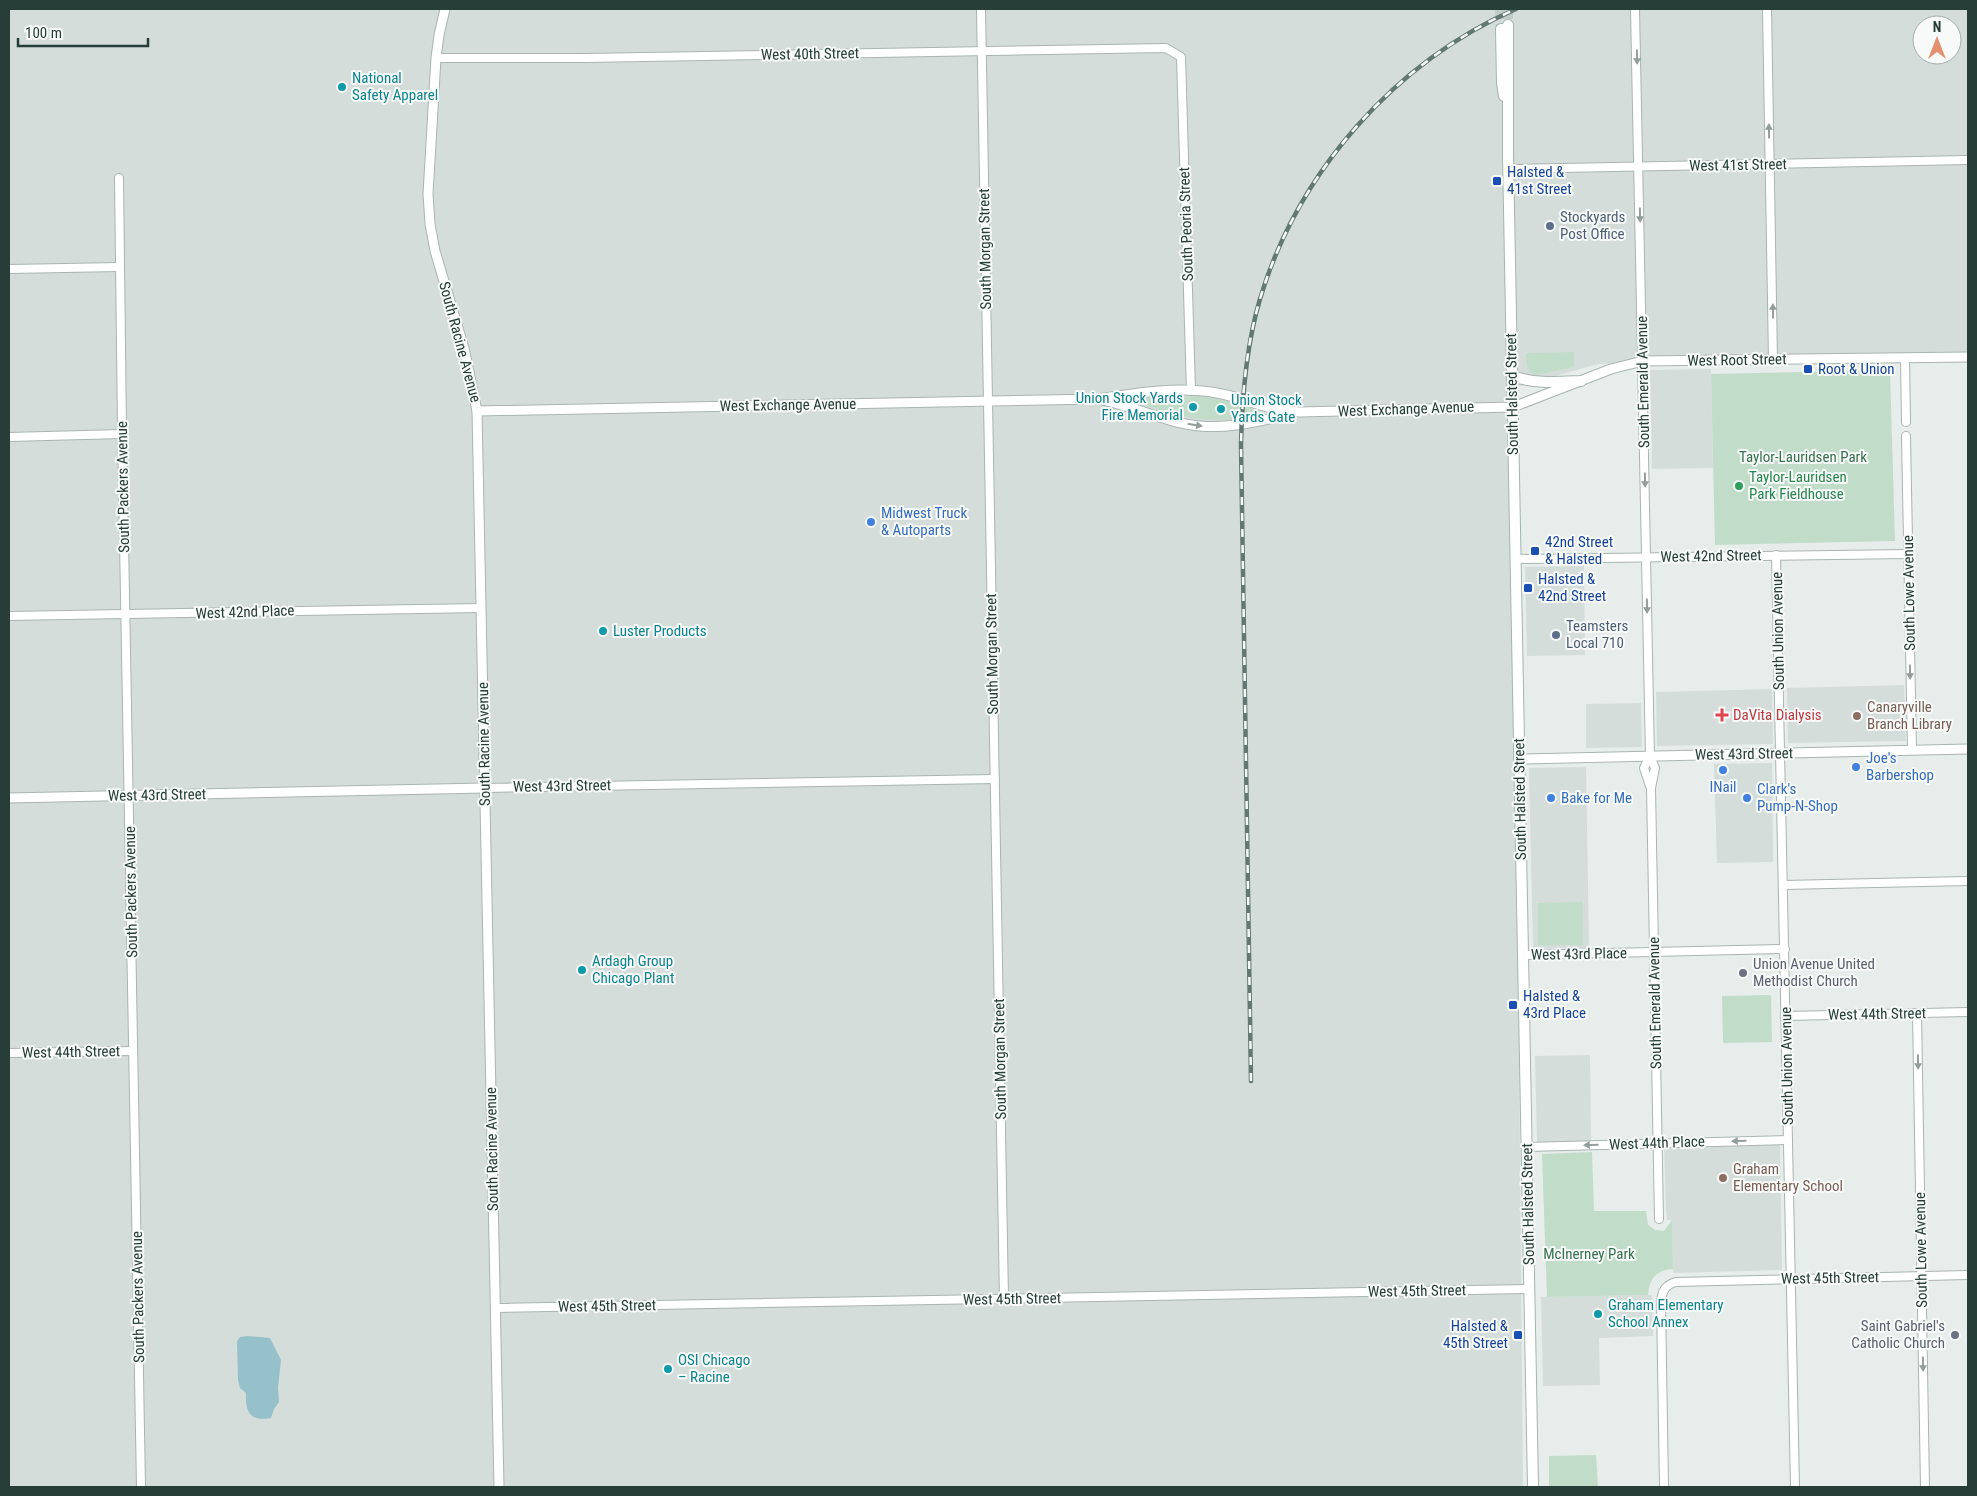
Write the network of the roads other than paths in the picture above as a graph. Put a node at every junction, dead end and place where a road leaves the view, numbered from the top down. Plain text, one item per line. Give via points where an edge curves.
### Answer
1 (445, 9) edge
2 (981, 9) edge
3 (1635, 9) edge
4 (1767, 9) edge
5 (1504, 27) tunnel mouth
6 (982, 52) junction
7 (1182, 57) joint
8 (436, 58) junction
9 (1968, 160) edge
10 (1770, 164) junction
11 (1639, 167) junction
12 (1508, 170) junction
13 (119, 178) dead end
14 (120, 267) junction
15 (9, 269) edge
16 (1968, 357) edge
17 (1904, 358) junction
18 (1774, 360) junction
19 (1643, 361) junction
20 (1512, 376) junction
21 (1581, 381) junction
22 (1191, 391) junction
23 (1098, 399) junction
24 (987, 401) junction
25 (1513, 407) junction
26 (477, 411) junction
27 (1299, 412) junction
28 (1906, 422) dead end
29 (122, 434) junction
30 (1906, 436) dead end
31 (9, 437) edge
32 (1908, 554) junction
33 (1776, 555) junction
34 (1646, 557) junction
35 (1515, 559) junction
36 (481, 608) junction
37 (125, 615) junction
38 (9, 616) edge
39 (1968, 749) edge
40 (1912, 750) junction
41 (1781, 753) junction
42 (1650, 756) junction
43 (1519, 758) junction
44 (995, 779) junction
45 (486, 788) junction
46 (129, 796) junction
47 (9, 798) edge
48 (1968, 881) edge
49 (1783, 885) junction
50 (1784, 949) junction
51 (1654, 952) junction
52 (1523, 955) junction
53 (1968, 1012) edge
54 (1917, 1013) junction
55 (1786, 1016) junction
56 (134, 1051) junction
57 (9, 1053) edge
58 (1788, 1140) junction
59 (1657, 1143) junction
60 (1527, 1147) junction
61 (1659, 1219) dead end
62 (1968, 1275) edge
63 (1921, 1276) junction
64 (1791, 1279) junction
65 (1529, 1289) junction
66 (1004, 1299) junction
67 (495, 1308) junction
68 (141, 1487) edge
69 (499, 1487) edge
70 (1533, 1487) edge
71 (1664, 1487) edge
72 (1795, 1487) edge
73 (1925, 1487) edge

1 - 8 street, South Racine Avenue
2 - 6 street, South Morgan Street
3 -> 11 street, South Emerald Avenue
10 -> 4 street
5 - 12 main road, South Halsted Street via 1502,84 1507,111
6 - 7 street, West 40th Street via 1166,48
6 - 8 street, West 40th Street
6 - 24 street, South Morgan Street
7 - 22 street, South Peoria Street
8 - 26 street, South Racine Avenue via 428,194 430,224 464,348
9 - 10 street, West 41st Street
10 - 11 street, West 41st Street
18 -> 10 street
11 - 12 street, West 41st Street
11 -> 19 street, South Emerald Avenue
12 - 20 main road, South Halsted Street
13 - 14 street, South Packers Avenue
14 - 15 street
14 - 29 street, South Packers Avenue
16 - 17 street, West Root Street
17 - 18 street, West Root Street
17 - 28 street
18 - 19 street, West Root Street
19 - 21 street, West Root Street
19 -> 34 street, South Emerald Avenue
20 - 21 main road via 1543,383
20 - 25 main road, South Halsted Street
21 - 25 street, West Root Street
22 - 23 street, West Exchange Avenue
22 - 27 street, West Exchange Avenue via 1215,392
23 - 24 street, West Exchange Avenue
23 -> 27 street, West Exchange Avenue via 1200,426 1241,425
24 - 26 street, West Exchange Avenue
24 - 44 street, South Morgan Street
25 - 27 street, West Exchange Avenue
25 - 35 main road, South Halsted Street
26 - 36 street, South Racine Avenue
29 - 31 street
29 - 37 street, South Packers Avenue
30 - 32 street, South Lowe Avenue
32 - 33 street, West 42nd Street
32 -> 40 street, South Lowe Avenue
33 - 34 street, West 42nd Street
33 - 41 street, South Union Avenue
34 - 35 street, West 42nd Street
34 -> 42 street, South Emerald Avenue
35 - 43 main road, South Halsted Street
36 - 37 street, West 42nd Place
36 - 45 street, South Racine Avenue
37 - 38 street, West 42nd Place
37 - 46 street, South Packers Avenue
39 - 40 street, West 43rd Street
40 - 41 street, West 43rd Street
41 - 42 street, West 43rd Street
41 - 49 street, South Union Avenue
42 - 43 street, West 43rd Street
42 - 51 street, South Emerald Avenue via 1644,768 1651,788
43 - 52 main road, South Halsted Street
44 - 45 street, West 43rd Street
44 - 66 street, South Morgan Street
45 - 46 street, West 43rd Street
45 - 67 street, South Racine Avenue
46 - 47 street, West 43rd Street
46 - 56 street, South Packers Avenue
48 - 49 street
49 - 50 street, South Union Avenue
50 - 51 street, West 43rd Place
50 - 55 street, South Union Avenue
51 - 52 street, West 43rd Place
51 - 59 street, South Emerald Avenue
52 - 60 main road, South Halsted Street
53 - 54 street, West 44th Street
54 - 55 street, West 44th Street
54 -> 63 street, South Lowe Avenue
55 - 58 street, South Union Avenue
56 - 57 street, West 44th Street
56 - 68 street, South Packers Avenue
58 -> 59 street, West 44th Place
58 - 64 street, South Union Avenue
59 -> 60 street, West 44th Place
59 - 61 street, South Emerald Avenue
60 - 65 main road, South Halsted Street
62 - 63 street, West 45th Street
63 - 64 street, West 45th Street
63 -> 73 street, South Lowe Avenue
64 - 71 street, West 45th Street via 1676,1282 1664,1289 1661,1302
64 - 72 street, South Union Avenue
65 - 66 street, West 45th Street
65 - 70 main road, South Halsted Street
66 - 67 street, West 45th Street
67 - 69 street, South Racine Avenue

